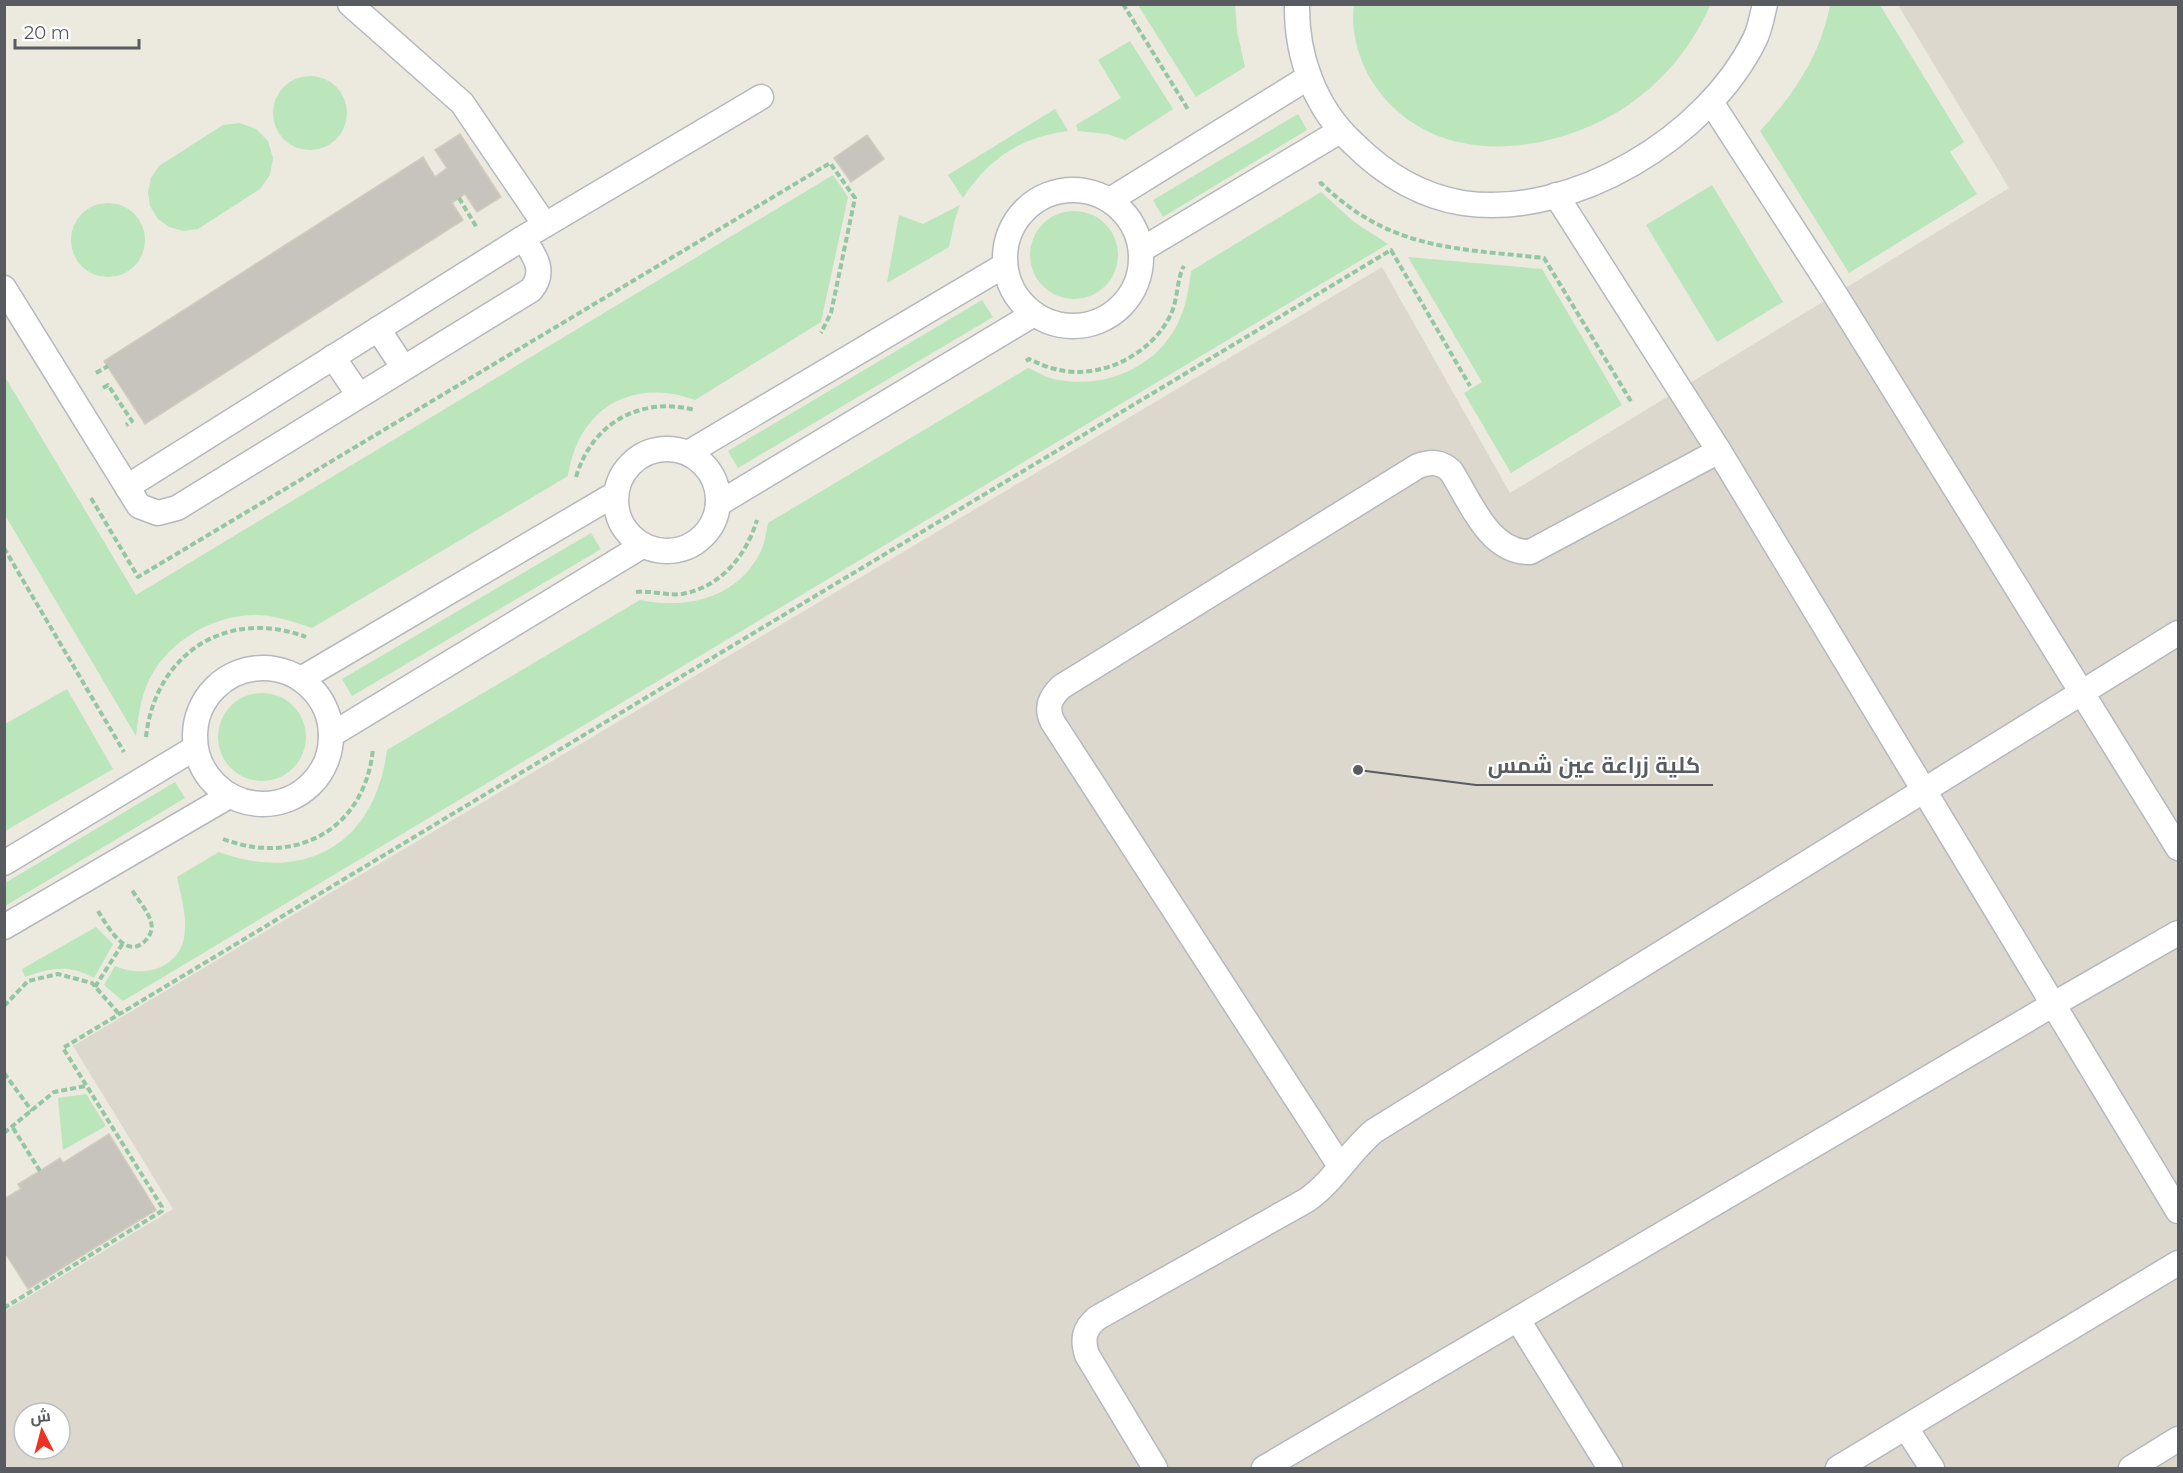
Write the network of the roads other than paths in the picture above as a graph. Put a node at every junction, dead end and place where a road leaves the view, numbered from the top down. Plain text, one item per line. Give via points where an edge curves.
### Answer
1 (350, 4) edge
2 (1297, 4) edge
3 (1765, 4) edge
4 (1309, 77) junction
5 (761, 96) dead end
6 (1712, 102) junction
7 (1340, 131) junction
8 (1556, 195) junction
9 (1110, 200) junction
10 (545, 225) junction
11 (523, 238) junction
12 (1141, 250) junction
13 (1005, 265) junction
14 (4, 288) edge
15 (1034, 314) junction
16 (378, 329) junction
17 (333, 357) junction
18 (403, 367) junction
19 (358, 394) junction
20 (1719, 451) junction
21 (688, 453) junction
22 (127, 488) junction
23 (615, 494) junction
24 (718, 504) junction
25 (642, 546) junction
26 (2178, 633) edge
27 (302, 680) junction
28 (2083, 692) junction
29 (331, 735) junction
30 (195, 748) junction
31 (1925, 789) junction
32 (229, 796) junction
33 (2178, 848) edge
34 (4, 863) edge
35 (4, 927) edge
36 (2178, 933) edge
37 (2054, 1004) junction
38 (1340, 1166) junction
39 (2178, 1211) edge
40 (2178, 1263) edge
41 (1518, 1320) junction
42 (1906, 1428) junction
43 (2178, 1439) edge
44 (1155, 1468) edge
45 (1264, 1468) edge
46 (1610, 1468) edge
47 (1838, 1468) edge
48 (1932, 1468) edge
49 (2131, 1468) edge

1 - 10 lane via 462,103
2 - 4 lane via 1297,26
3 - 6 lane via 1756,38
4 - 7 lane via 1323,108
4 - 9 lane
5 - 10 lane
6 - 8 lane via 1658,148 1613,174
6 - 28 lane
7 - 8 lane via 1378,168 1429,193 1462,203 1508,205
7 - 12 lane
8 - 20 lane
9 - 12 lane via 1131,221
9 - 13 lane via 1073,189 1036,200 1011,228
10 - 11 lane
11 - 16 lane
11 - 18 lane via 539,265 537,283 531,290
12 - 15 lane via 1137,284 1115,311 1101,321 1067,326
13 - 15 lane via 1014,293
13 - 21 lane
14 - 22 lane
15 - 24 lane
16 - 17 lane
16 - 18 lane
17 - 19 lane
17 - 22 lane
18 - 19 lane
19 - 22 lane via 168,512 147,512
20 - 31 lane
20 - 38 lane via 1530,552 1510,550 1493,538 1445,466 1436,462 1418,466 1053,694 1049,703 1052,721
21 - 23 lane via 661,449 642,456 626,469
21 - 24 lane via 708,469 718,492
23 - 25 lane via 615,507 624,530
23 - 27 lane
24 - 25 lane via 715,519 698,541 671,552
25 - 29 lane
26 - 28 lane
27 - 29 lane via 323,704
27 - 30 lane via 283,671 263,668 225,679 210,692 200,709 194,728
28 - 31 lane
28 - 33 lane
29 - 32 lane via 329,755 320,774 289,800 248,803
30 - 32 lane via 207,776
30 - 34 lane
31 - 37 lane
31 - 38 lane via 1374,1131
32 - 35 lane
36 - 37 lane
37 - 39 lane
37 - 41 lane
38 - 44 lane via 1321,1190 1307,1200 1089,1325 1084,1335 1087,1355
40 - 42 lane
41 - 45 lane
41 - 46 lane
42 - 47 lane
42 - 48 lane
43 - 49 lane

